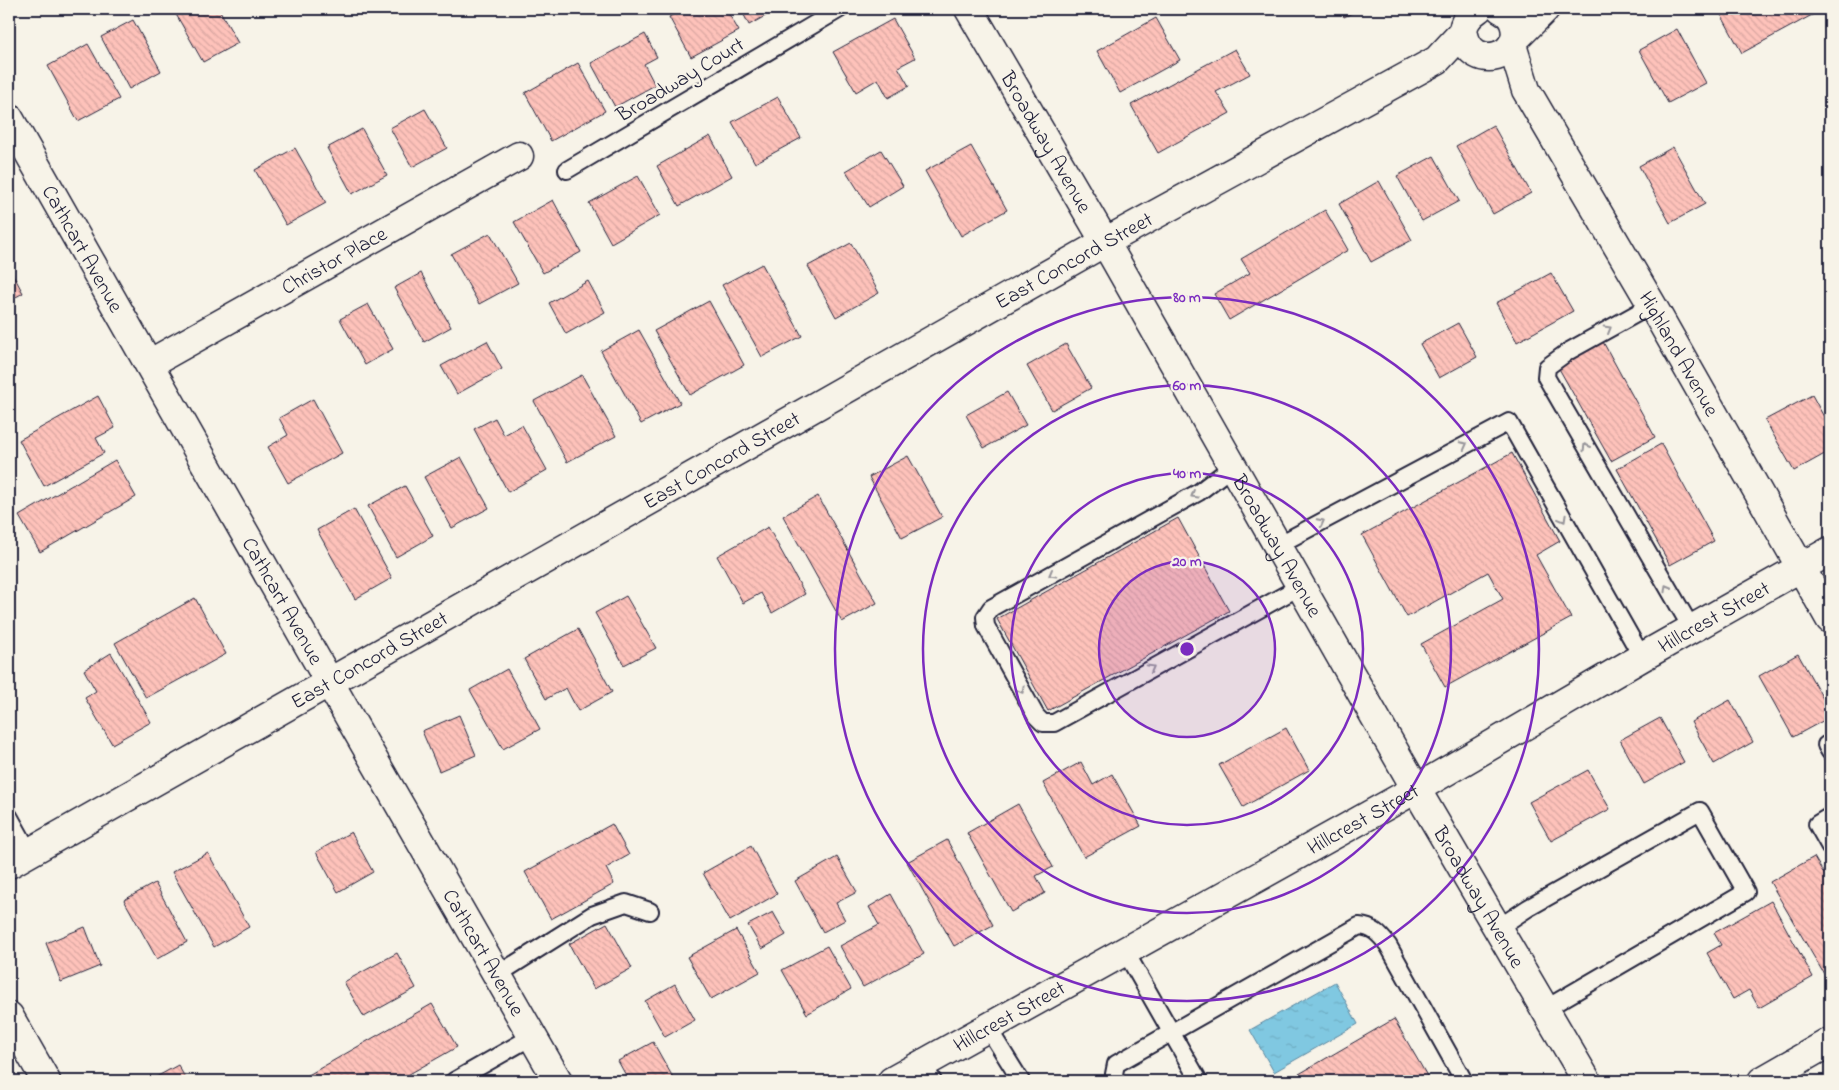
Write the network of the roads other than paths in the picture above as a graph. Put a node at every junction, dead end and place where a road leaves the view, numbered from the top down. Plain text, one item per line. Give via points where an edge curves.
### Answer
1 (840, 9) edge
2 (969, 9) edge
3 (1545, 9) edge
4 (1507, 10) edge
5 (1468, 19) edge
6 (1500, 49) junction
7 (1437, 60) junction
8 (9, 118) edge
9 (519, 156) dead end
10 (567, 170) dead end
11 (1105, 242) junction
12 (1652, 305) junction
13 (149, 364) junction
14 (1233, 466) junction
15 (1278, 545) junction
16 (1830, 551) edge
17 (1800, 567) junction
18 (1301, 586) junction
19 (1830, 619) edge
20 (1692, 629) junction
21 (1642, 657) junction
22 (330, 683) junction
23 (1416, 789) junction
24 (9, 816) edge
25 (1830, 816) edge
26 (1830, 847) edge
27 (19, 858) edge
28 (650, 911) dead end
29 (1498, 928) junction
30 (1125, 951) junction
31 (497, 975) junction
32 (1545, 1009) junction
33 (9, 1016) edge
34 (988, 1028) junction
35 (1171, 1032) junction
36 (532, 1036) junction
37 (1830, 1042) edge
38 (928, 1072) edge
39 (46, 1081) edge
40 (454, 1081) edge
41 (558, 1081) edge
42 (892, 1081) edge
43 (1021, 1081) edge
44 (1116, 1081) edge
45 (1199, 1081) edge
46 (1464, 1081) edge
47 (1587, 1081) edge
48 (1762, 1081) edge

1 - 10 lane, Broadway Court
2 - 11 main road, Broadway Avenue
3 - 6 main road
4 - 6 main road, Highland Avenue via 1516,29
5 - 6 main road via 1467,44 1474,52
5 - 7 main road, East Concord Street
6 - 7 main road, East Concord Street
6 - 12 main road, Highland Avenue
7 - 11 main road, East Concord Street
8 - 13 main road, Cathcart Avenue
9 - 13 main road, Christor Place
11 - 14 main road, Broadway Avenue
11 - 22 main road, East Concord Street
12 - 17 main road, Highland Avenue
20 -> 12 lane via 1546,377 1547,367 1569,352
13 - 22 main road, Cathcart Avenue
14 - 15 main road, Broadway Avenue
14 -> 18 lane via 1199,492 991,608 985,617 986,626 1036,716 1043,724 1054,722
15 - 18 main road, Broadway Avenue
15 -> 21 lane via 1509,422
16 - 17 main road, Hillcrest Street
17 - 19 main road, Highland Avenue
17 - 20 main road, Hillcrest Street
18 - 23 main road, Broadway Avenue
20 - 21 main road, Hillcrest Street
21 - 23 main road, Hillcrest Street
22 - 27 main road, East Concord Street
22 - 31 main road, Cathcart Avenue
23 - 29 main road, Broadway Avenue
23 - 30 main road, Hillcrest Street
24 - 27 lane
25 - 26 lane via 1817,824
28 - 31 lane via 626,903 592,914
29 - 32 main road, Broadway Avenue
29 - 32 lane via 1700,811 1746,892
30 - 34 main road, Hillcrest Street
30 - 35 lane
31 - 36 main road, Cathcart Avenue
32 - 47 main road, Broadway Avenue
33 - 39 main road
34 - 38 main road, Hillcrest Street
34 - 43 lane
35 - 44 lane via 1116,1064
35 - 45 lane
35 - 46 lane via 1359,926 1368,926 1388,944
36 - 40 lane
36 - 41 main road, Cathcart Avenue
37 - 48 main road
38 - 42 main road, Hillcrest Street

